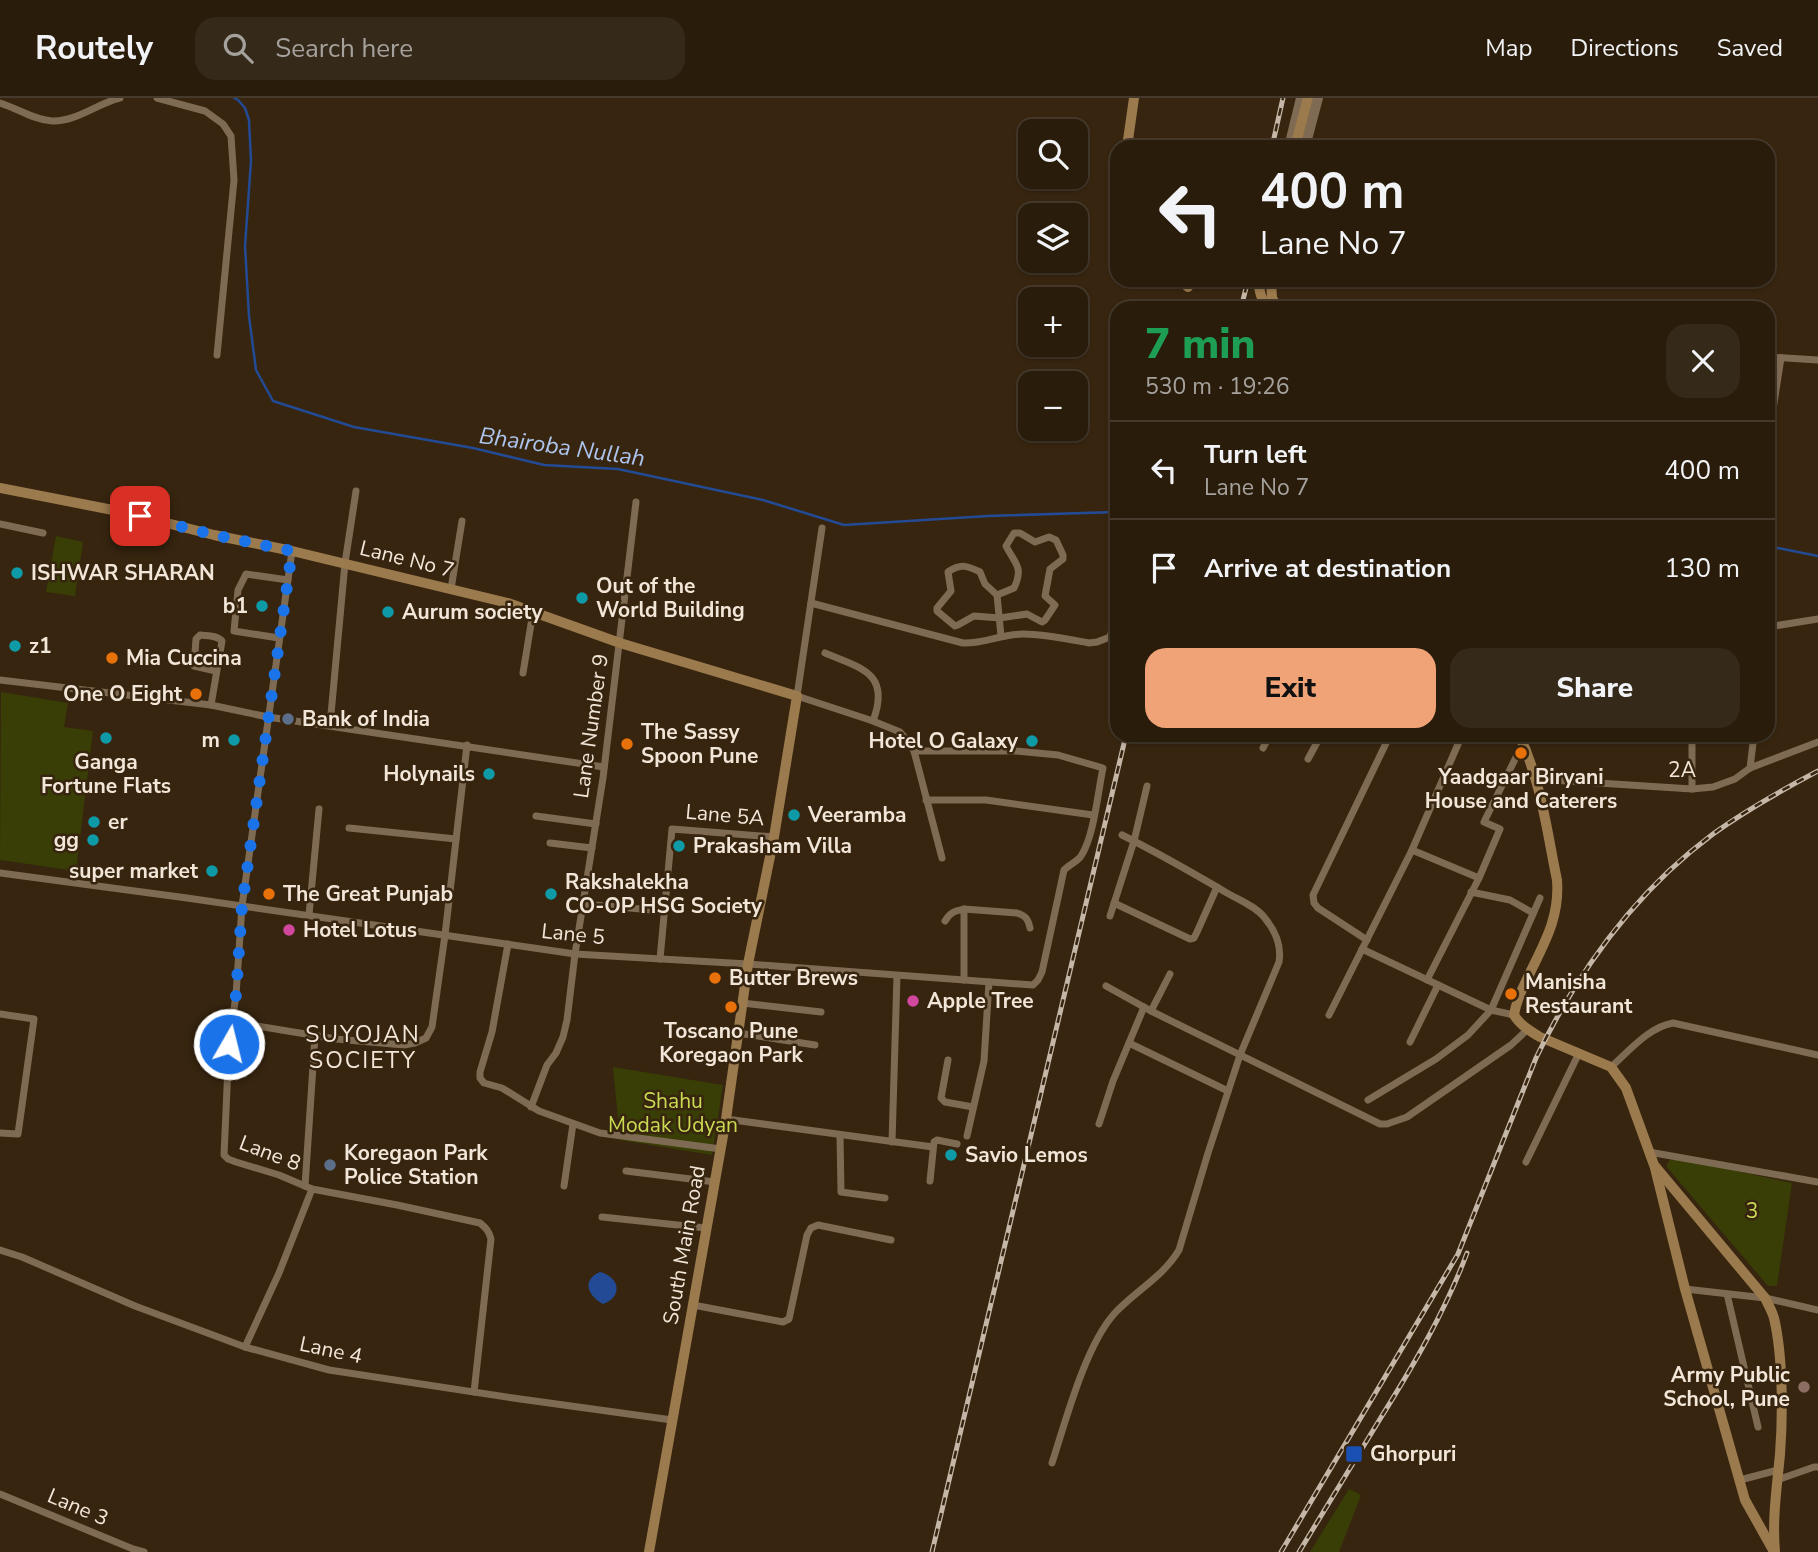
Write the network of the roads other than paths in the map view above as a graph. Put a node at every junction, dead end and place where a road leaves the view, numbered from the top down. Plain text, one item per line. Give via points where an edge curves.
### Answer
1 (120, 98) edge
2 (157, 98) edge
3 (1134, 98) edge
4 (1301, 98) edge
5 (1308, 98) edge
6 (1316, 98) edge
7 (0, 103) edge
8 (1129, 140) edge
9 (1291, 140) edge
10 (1297, 140) edge
11 (1305, 140) edge
12 (217, 355) dead end
13 (1775, 358) edge
14 (1781, 358) junction
15 (1818, 360) edge
16 (1775, 396) edge
17 (0, 488) edge
18 (356, 491) dead end
19 (636, 502) dead end
20 (462, 521) dead end
21 (0, 524) edge
22 (822, 528) dead end
23 (43, 533) dead end
24 (292, 551) junction
25 (345, 564) junction
26 (288, 580) junction
27 (451, 589) junction
28 (997, 595) junction
29 (811, 603) junction
30 (533, 612) junction
31 (1000, 618) junction
32 (1818, 619) edge
33 (1775, 626) edge
34 (1001, 636) junction
35 (1110, 637) edge
36 (279, 638) junction
37 (620, 643) junction
38 (825, 653) dead end
39 (216, 671) junction
40 (523, 673) dead end
41 (0, 680) edge
42 (797, 696) junction
43 (211, 705) junction
44 (268, 716) junction
45 (873, 721) junction
46 (330, 725) junction
47 (1266, 742) edge
48 (1317, 742) edge
49 (1387, 742) edge
50 (1459, 742) edge
51 (1519, 742) edge
52 (1523, 742) edge
53 (1692, 742) edge
54 (1753, 742) edge
55 (1818, 743) edge
56 (467, 745) junction
57 (1263, 748) dead end
58 (914, 751) junction
59 (1308, 759) dead end
60 (604, 767) junction
61 (1750, 768) junction
62 (1536, 779) junction
63 (1147, 786) dead end
64 (1692, 789) junction
65 (926, 800) junction
66 (320, 809) dead end
67 (1094, 815) junction
68 (536, 816) dead end
69 (596, 824) junction
70 (349, 828) dead end
71 (1122, 835) dead end
72 (774, 837) junction
73 (456, 839) junction
74 (1134, 841) junction
75 (550, 843) dead end
76 (592, 848) junction
77 (1412, 850) junction
78 (942, 858) dead end
79 (0, 873) edge
80 (1479, 878) junction
81 (1217, 887) junction
82 (1471, 892) junction
83 (1540, 898) dead end
84 (1114, 903) junction
85 (583, 904) junction
86 (242, 906) junction
87 (964, 909) junction
88 (664, 911) junction
89 (1533, 913) junction
90 (309, 915) junction
91 (1110, 916) dead end
92 (946, 921) dead end
93 (1030, 928) dead end
94 (445, 935) junction
95 (1367, 940) junction
96 (508, 944) junction
97 (1362, 949) junction
98 (575, 954) junction
99 (660, 959) junction
100 (748, 964) junction
101 (1170, 974) dead end
102 (897, 976) junction
103 (964, 980) junction
104 (1427, 980) junction
105 (989, 982) junction
106 (1438, 985) junction
107 (1106, 986) dead end
108 (742, 1003) junction
109 (1148, 1009) junction
110 (1491, 1010) junction
111 (821, 1012) dead end
112 (0, 1014) edge
113 (1329, 1015) dead end
114 (1514, 1015) junction
115 (233, 1022) junction
116 (1528, 1029) junction
117 (738, 1033) junction
118 (315, 1036) junction
119 (1410, 1042) dead end
120 (1129, 1043) junction
121 (815, 1045) dead end
122 (1579, 1053) junction
123 (1240, 1055) junction
124 (1818, 1055) edge
125 (948, 1060) dead end
126 (1612, 1066) junction
127 (1228, 1091) junction
128 (1368, 1100) dead end
129 (531, 1107) junction
130 (973, 1107) junction
131 (726, 1119) junction
132 (573, 1124) junction
133 (1099, 1125) dead end
134 (0, 1133) edge
135 (840, 1135) junction
136 (967, 1136) dead end
137 (892, 1142) junction
138 (957, 1144) dead end
139 (933, 1147) junction
140 (721, 1149) junction
141 (1649, 1152) junction
142 (1527, 1162) dead end
143 (1654, 1166) junction
144 (626, 1171) dead end
145 (930, 1181) dead end
146 (715, 1182) junction
147 (1818, 1182) edge
148 (564, 1186) dead end
149 (309, 1187) junction
150 (885, 1198) dead end
151 (602, 1217) dead end
152 (706, 1228) junction
153 (891, 1240) dead end
154 (0, 1250) edge
155 (1685, 1289) junction
156 (1727, 1294) junction
157 (1765, 1298) junction
158 (693, 1305) junction
159 (1818, 1310) edge
160 (244, 1347) junction
161 (474, 1392) junction
162 (672, 1420) junction
163 (1758, 1427) dead end
164 (1052, 1463) dead end
165 (1818, 1467) edge
166 (1778, 1475) junction
167 (1740, 1480) junction
168 (0, 1494) edge
169 (144, 1552) edge
170 (649, 1552) edge
171 (1774, 1552) edge

1 - 7 street via 55,121
2 - 12 street via 205,111 231,136 234,180
3 - 8 main road
4 - 9 street
5 - 10 main road
6 - 11 main road
13 - 14 street
14 - 15 street
14 - 16 street
17 - 24 main road, Lane No 7
18 - 25 street
19 - 37 street, Lane Number 9
20 - 27 street
21 - 23 street
22 - 29 street
24 - 25 main road, Lane No 7
24 - 26 street, Lane 8
25 - 27 main road, Lane No 7
25 - 46 street
26 - 36 street, Lane 8
26 - 36 street via 246,574 238,590 233,631
27 - 30 main road, Lane No 7
28 - 31 street
28 - 31 street via 980,572 965,566 950,569 951,591 937,611 955,626 974,616
28 - 31 street via 1014,588 1019,577 1019,565 1006,546 1014,534 1035,542 1049,537 1056,540 1063,559 1049,573 1045,596 1055,605 1045,620 1039,622 1027,614
29 - 34 street via 963,643
29 - 42 street
30 - 37 main road, Lane No 7
30 - 40 street
31 - 34 street
32 - 33 street
34 - 35 street via 1023,634 1088,643
36 - 44 street, Lane 8
37 - 42 main road, Lane No 7
37 - 60 street, Lane Number 9
38 - 45 street via 872,676 879,702
39 - 39 street via 194,666 198,636 222,640
39 - 43 street
41 - 43 street
42 - 45 street
42 - 72 main road, South Main Road
43 - 44 street
44 - 46 street
44 - 86 street, Lane 8
45 - 58 street via 900,732
46 - 56 street
47 - 57 street
48 - 59 street
49 - 95 street via 1313,895 1318,908
50 - 77 street
51 - 80 street via 1484,822 1500,830
52 - 62 main road
53 - 64 street
54 - 61 street
55 - 61 street, 2A
56 - 60 street
56 - 73 street
58 - 65 street
58 - 67 street via 1016,751 1058,755 1102,768
60 - 69 street, Lane Number 9
61 - 64 street, 2A via 1713,787
62 - 64 street, 2A
62 - 114 main road via 1558,896 1552,927
63 - 74 street
65 - 67 street via 986,800
65 - 78 street
66 - 90 street
67 - 105 street, Lane 5 via 1086,848 1064,870 1038,980 1026,986
68 - 69 street
69 - 76 street, Lane Number 9
70 - 73 street
71 - 74 street
72 - 88 street, Lane 5A via 672,829
72 - 100 main road, South Main Road
73 - 94 street
74 - 81 street
74 - 84 street
75 - 76 street
76 - 85 street, Lane Number 9
77 - 80 street
77 - 95 street
79 - 86 street, Lane 5
80 - 82 street
81 - 84 street via 1190,939
81 - 123 street via 1262,915 1279,943 1279,962
82 - 89 street via 1510,900
82 - 104 street
83 - 89 street
84 - 91 street
85 - 88 street
85 - 98 street, Lane Number 9
86 - 90 street, Lane 5
86 - 115 street, Lane 8
87 - 92 street
87 - 93 street via 1017,913 1027,919
87 - 103 street
88 - 99 street
89 - 110 street
90 - 94 street, Lane 5
94 - 96 street, Lane 5
94 - 118 street via 432,1027 426,1038 404,1045
95 - 97 street
96 - 98 street, Lane 5
96 - 129 street via 480,1078
97 - 104 street
97 - 113 street
98 - 99 street, Lane 5
98 - 129 street, Lane Number 9 via 563,1037
99 - 100 street, Lane 5
100 - 102 street, Lane 5
100 - 108 main road, South Main Road
101 - 109 street
102 - 103 street, Lane 5
102 - 137 street
103 - 105 street, Lane 5
104 - 106 street
105 - 130 street via 984,1061
106 - 110 street
106 - 119 street
107 - 109 street
108 - 111 street
108 - 117 main road, South Main Road
109 - 120 street
109 - 123 street
110 - 114 street
110 - 128 street via 1436,1059
112 - 134 street via 34,1019 18,1134
114 - 116 main road
115 - 118 street
115 - 149 street, Lane 8 via 224,1155
116 - 122 main road
116 - 123 street via 1407,1117 1387,1124 1374,1122
117 - 121 street
117 - 131 main road, South Main Road
118 - 149 street
120 - 127 street
120 - 133 street
122 - 126 main road
122 - 142 street
123 - 127 street
124 - 126 street via 1673,1023 1654,1030
125 - 130 street via 941,1098
126 - 141 main road via 1626,1088
127 - 164 street via 1179,1250 1101,1334
129 - 132 street
130 - 136 street
131 - 135 street
131 - 140 main road, South Main Road
132 - 140 street via 600,1133
132 - 148 street
135 - 137 street
135 - 150 street via 841,1192
137 - 139 street
138 - 139 street via 937,1140
139 - 145 street
140 - 146 main road, South Main Road
141 - 143 main road
141 - 147 street
143 - 155 main road
143 - 157 main road
144 - 146 street
146 - 152 main road, South Main Road
149 - 160 street via 279,1273
149 - 161 street, Lane 8 via 480,1223 489,1231
151 - 152 street
152 - 158 main road, South Main Road
153 - 158 street via 818,1225 811,1228 789,1319 783,1322
154 - 160 street, Lane 4
155 - 156 street
155 - 167 main road
156 - 157 street
156 - 163 street
157 - 159 street
157 - 166 main road via 1780,1354
158 - 162 main road, South Main Road
160 - 161 street, Lane 4 via 329,1370
161 - 162 street, Lane 4
162 - 170 main road, South Main Road
165 - 166 street
166 - 167 street
166 - 171 main road
167 - 171 main road via 1745,1500
168 - 169 street, Lane 3

